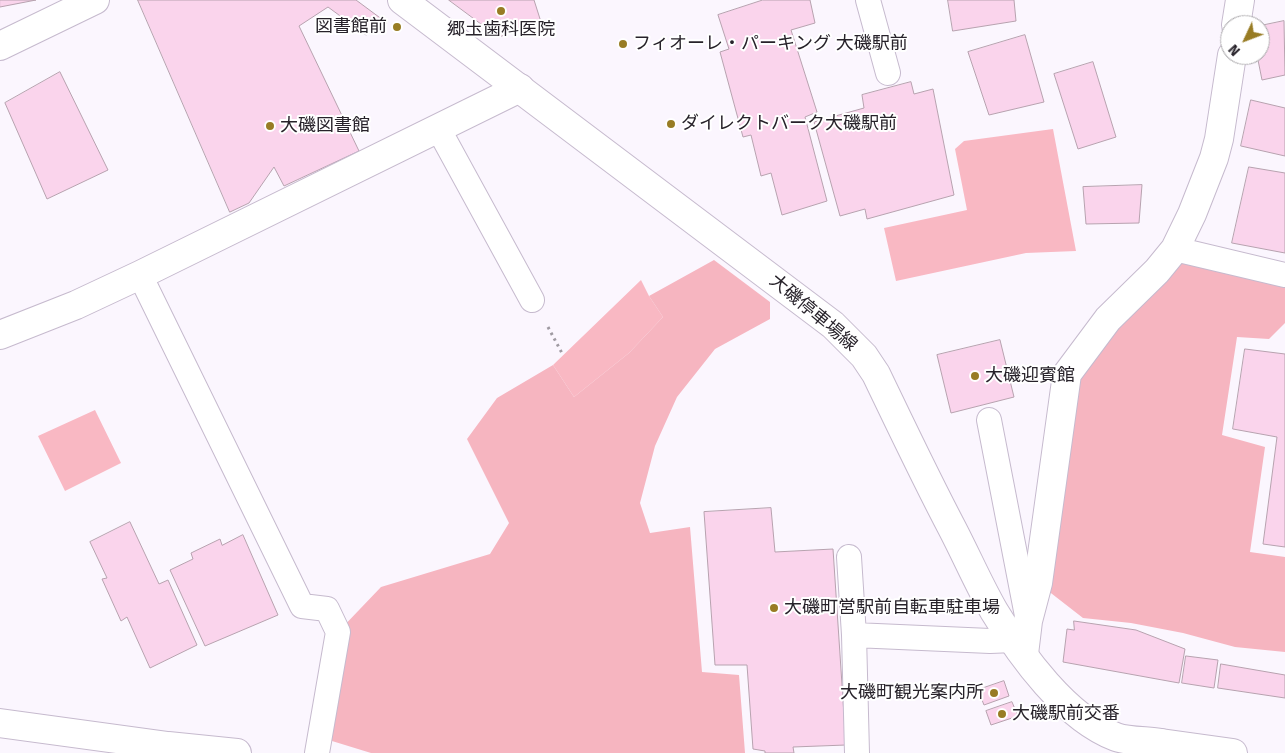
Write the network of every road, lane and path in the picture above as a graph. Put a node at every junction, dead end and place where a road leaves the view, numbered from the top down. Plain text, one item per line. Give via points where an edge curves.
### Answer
1 (95, 0) edge
2 (402, 0) edge
3 (868, 0) edge
4 (1240, 0) edge
5 (1238, 15) edge
6 (0, 46) edge
7 (1230, 65) edge
8 (888, 73) dead end
9 (520, 88) junction
10 (438, 128) junction
11 (1175, 249) junction
12 (140, 275) junction
13 (1285, 276) edge
14 (532, 300) dead end
15 (0, 335) edge
16 (989, 420) dead end
17 (849, 557) dead end
18 (854, 635) junction
19 (1022, 638) junction
20 (0, 723) edge
21 (1156, 748) edge
22 (237, 753) edge
23 (317, 753) edge
24 (857, 753) edge
25 (1233, 753) edge

1 - 6 street
2 - 9 street, 大磯停車場線
3 - 8 lane
4 - 5 street
7 - 11 street via 1214,158
9 - 10 street
9 - 19 street, 大磯停車場線 via 834,325 864,356 994,610
10 - 12 street
10 - 14 lane
11 - 13 lane
11 - 19 street via 1108,319 1067,374 1038,583
12 - 15 street
12 - 23 lane via 302,606 327,609 338,632
16 - 19 lane
17 - 18 lane
18 - 19 lane via 990,641
18 - 24 lane
19 - 21 street, 大磯停車場線 via 1052,689 1073,711 1117,738
20 - 22 street
21 - 25 street, 大磯停車場線

